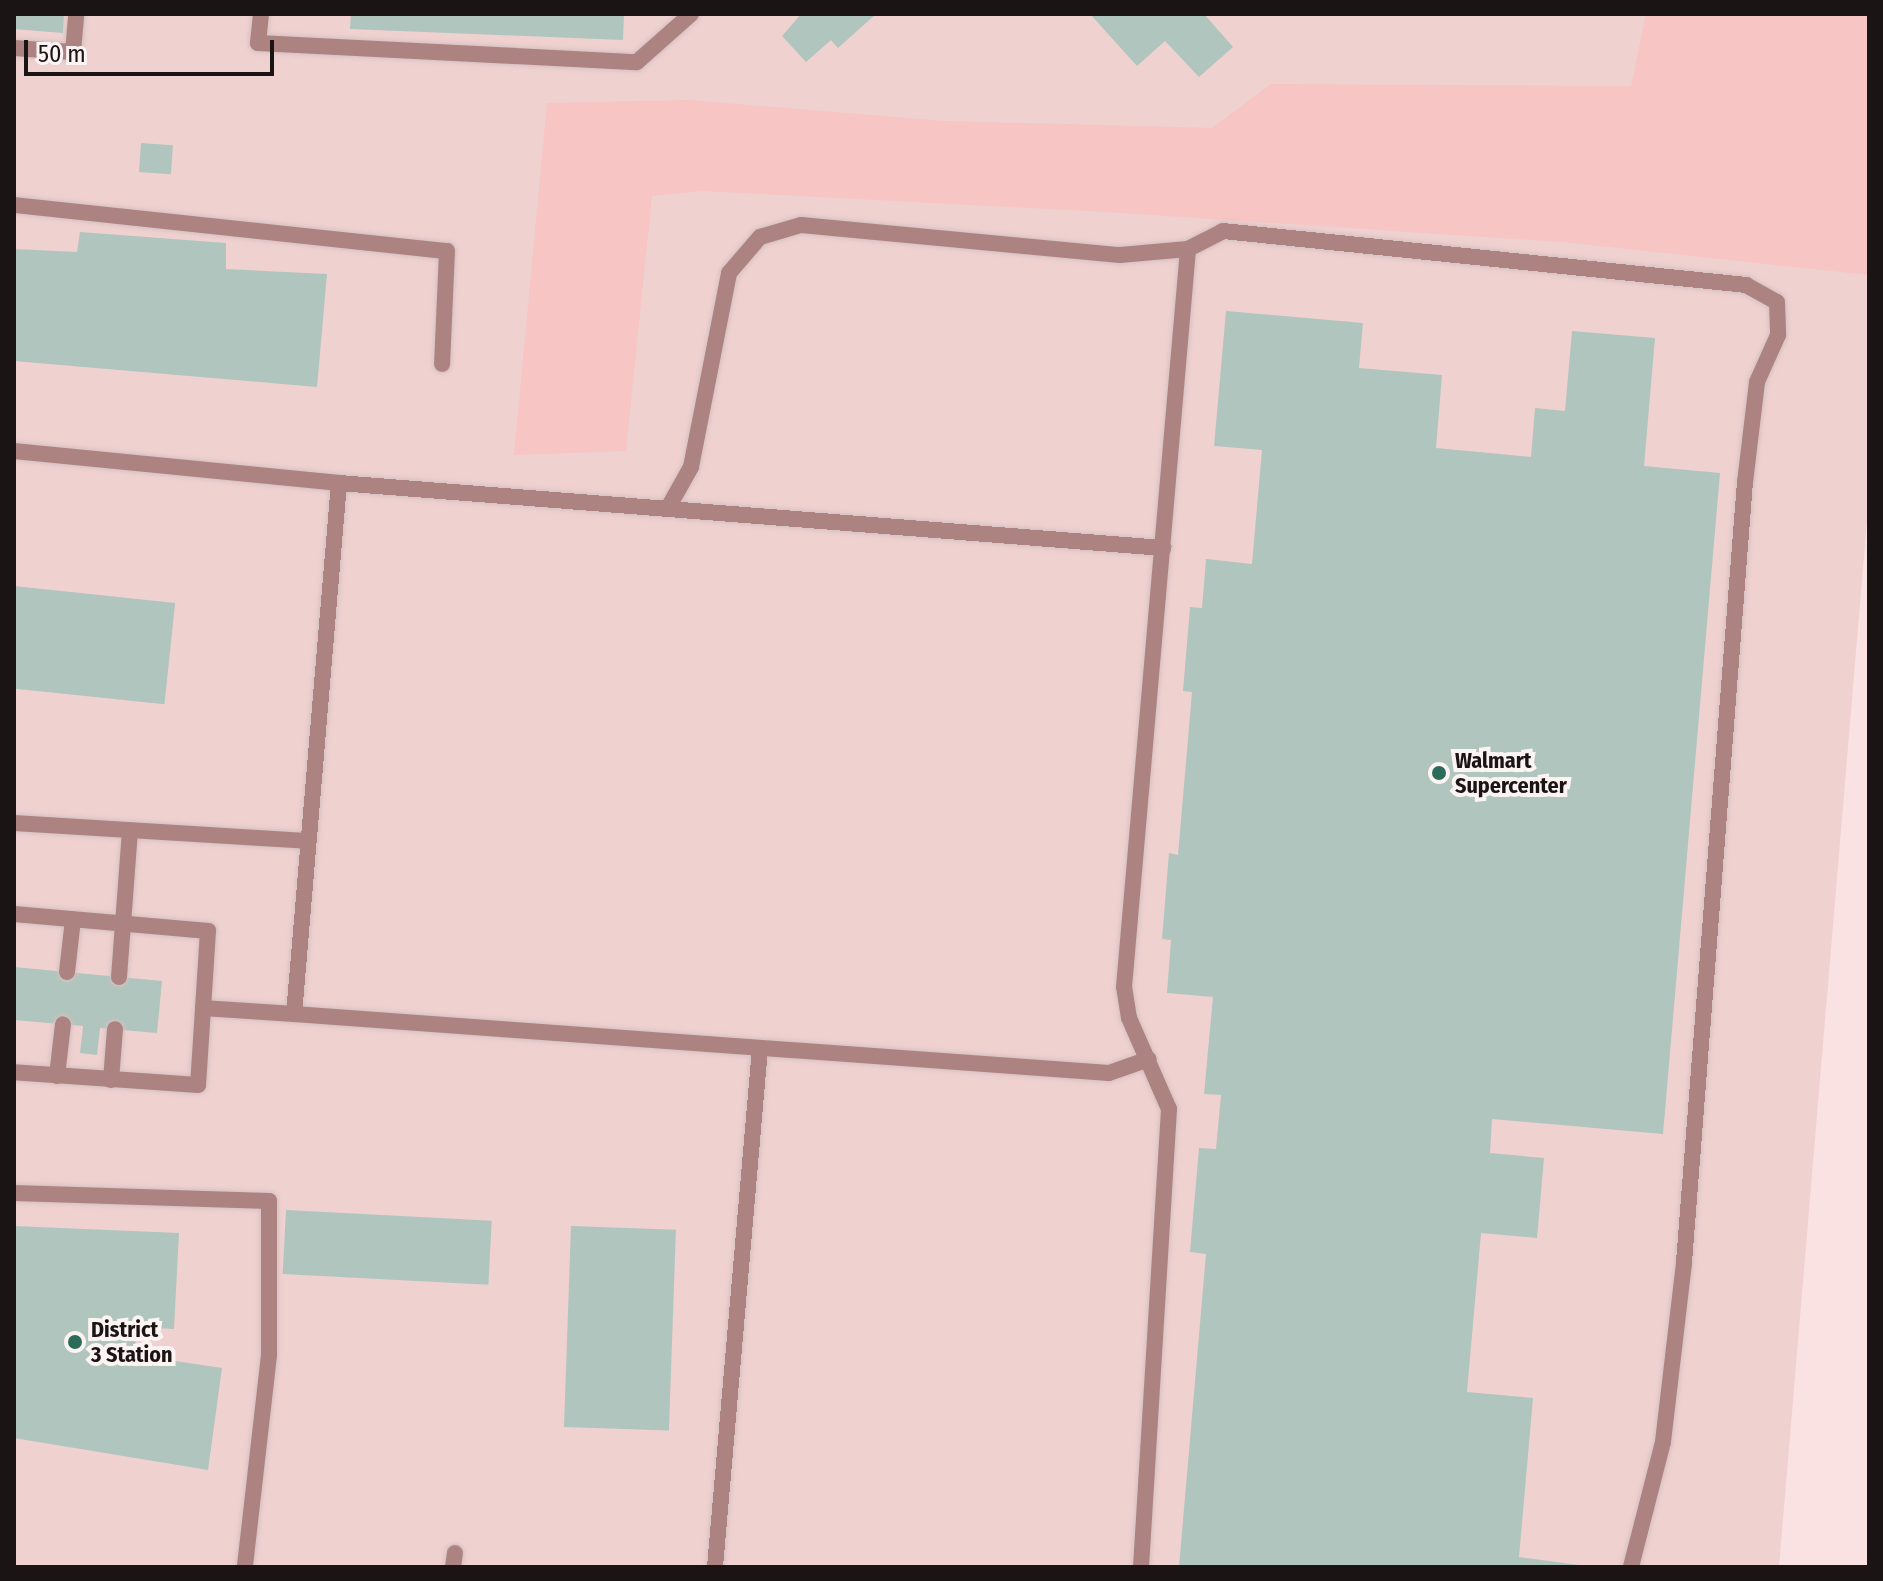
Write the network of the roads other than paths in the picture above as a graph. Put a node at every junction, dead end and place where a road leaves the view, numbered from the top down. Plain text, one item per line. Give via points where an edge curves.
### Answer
1 (76, 14) edge
2 (261, 14) edge
3 (691, 14) edge
4 (14, 48) edge
5 (14, 205) edge
6 (1188, 249) junction
7 (442, 364) dead end
8 (14, 451) edge
9 (339, 483) junction
10 (668, 508) junction
11 (1163, 548) junction
12 (14, 823) edge
13 (130, 831) junction
14 (306, 841) junction
15 (14, 918) edge
16 (73, 919) junction
17 (123, 923) junction
18 (67, 972) dead end
19 (119, 977) dead end
20 (203, 1008) junction
21 (294, 1014) junction
22 (63, 1024) dead end
23 (115, 1029) dead end
24 (760, 1048) junction
25 (1149, 1059) junction
26 (14, 1072) edge
27 (57, 1076) junction
28 (111, 1080) junction
29 (14, 1193) edge
30 (245, 1567) edge
31 (715, 1567) edge
32 (1141, 1567) edge
33 (1631, 1567) edge

1 - 4 lane via 73,52
2 - 3 lane via 258,43 637,62
5 - 7 lane via 447,251
6 - 10 lane via 1120,255 801,225 760,237 729,273 691,467
6 - 11 lane
6 - 33 lane via 1223,231 1746,285 1777,302 1778,335 1757,382 1745,482 1684,1263 1663,1442
8 - 9 lane
9 - 10 lane
9 - 14 lane
10 - 11 lane
11 - 25 lane via 1124,987 1129,1018
12 - 13 lane
13 - 14 lane
13 - 17 lane
14 - 21 lane
15 - 16 lane
16 - 17 lane
16 - 18 lane
17 - 19 lane
17 - 20 lane via 208,931
20 - 21 lane
20 - 28 lane via 198,1085
21 - 24 lane
22 - 27 lane
23 - 28 lane
24 - 25 lane via 1109,1073
24 - 31 lane
25 - 32 lane via 1169,1109
26 - 27 lane
27 - 28 lane
29 - 30 lane via 269,1201 269,1355

